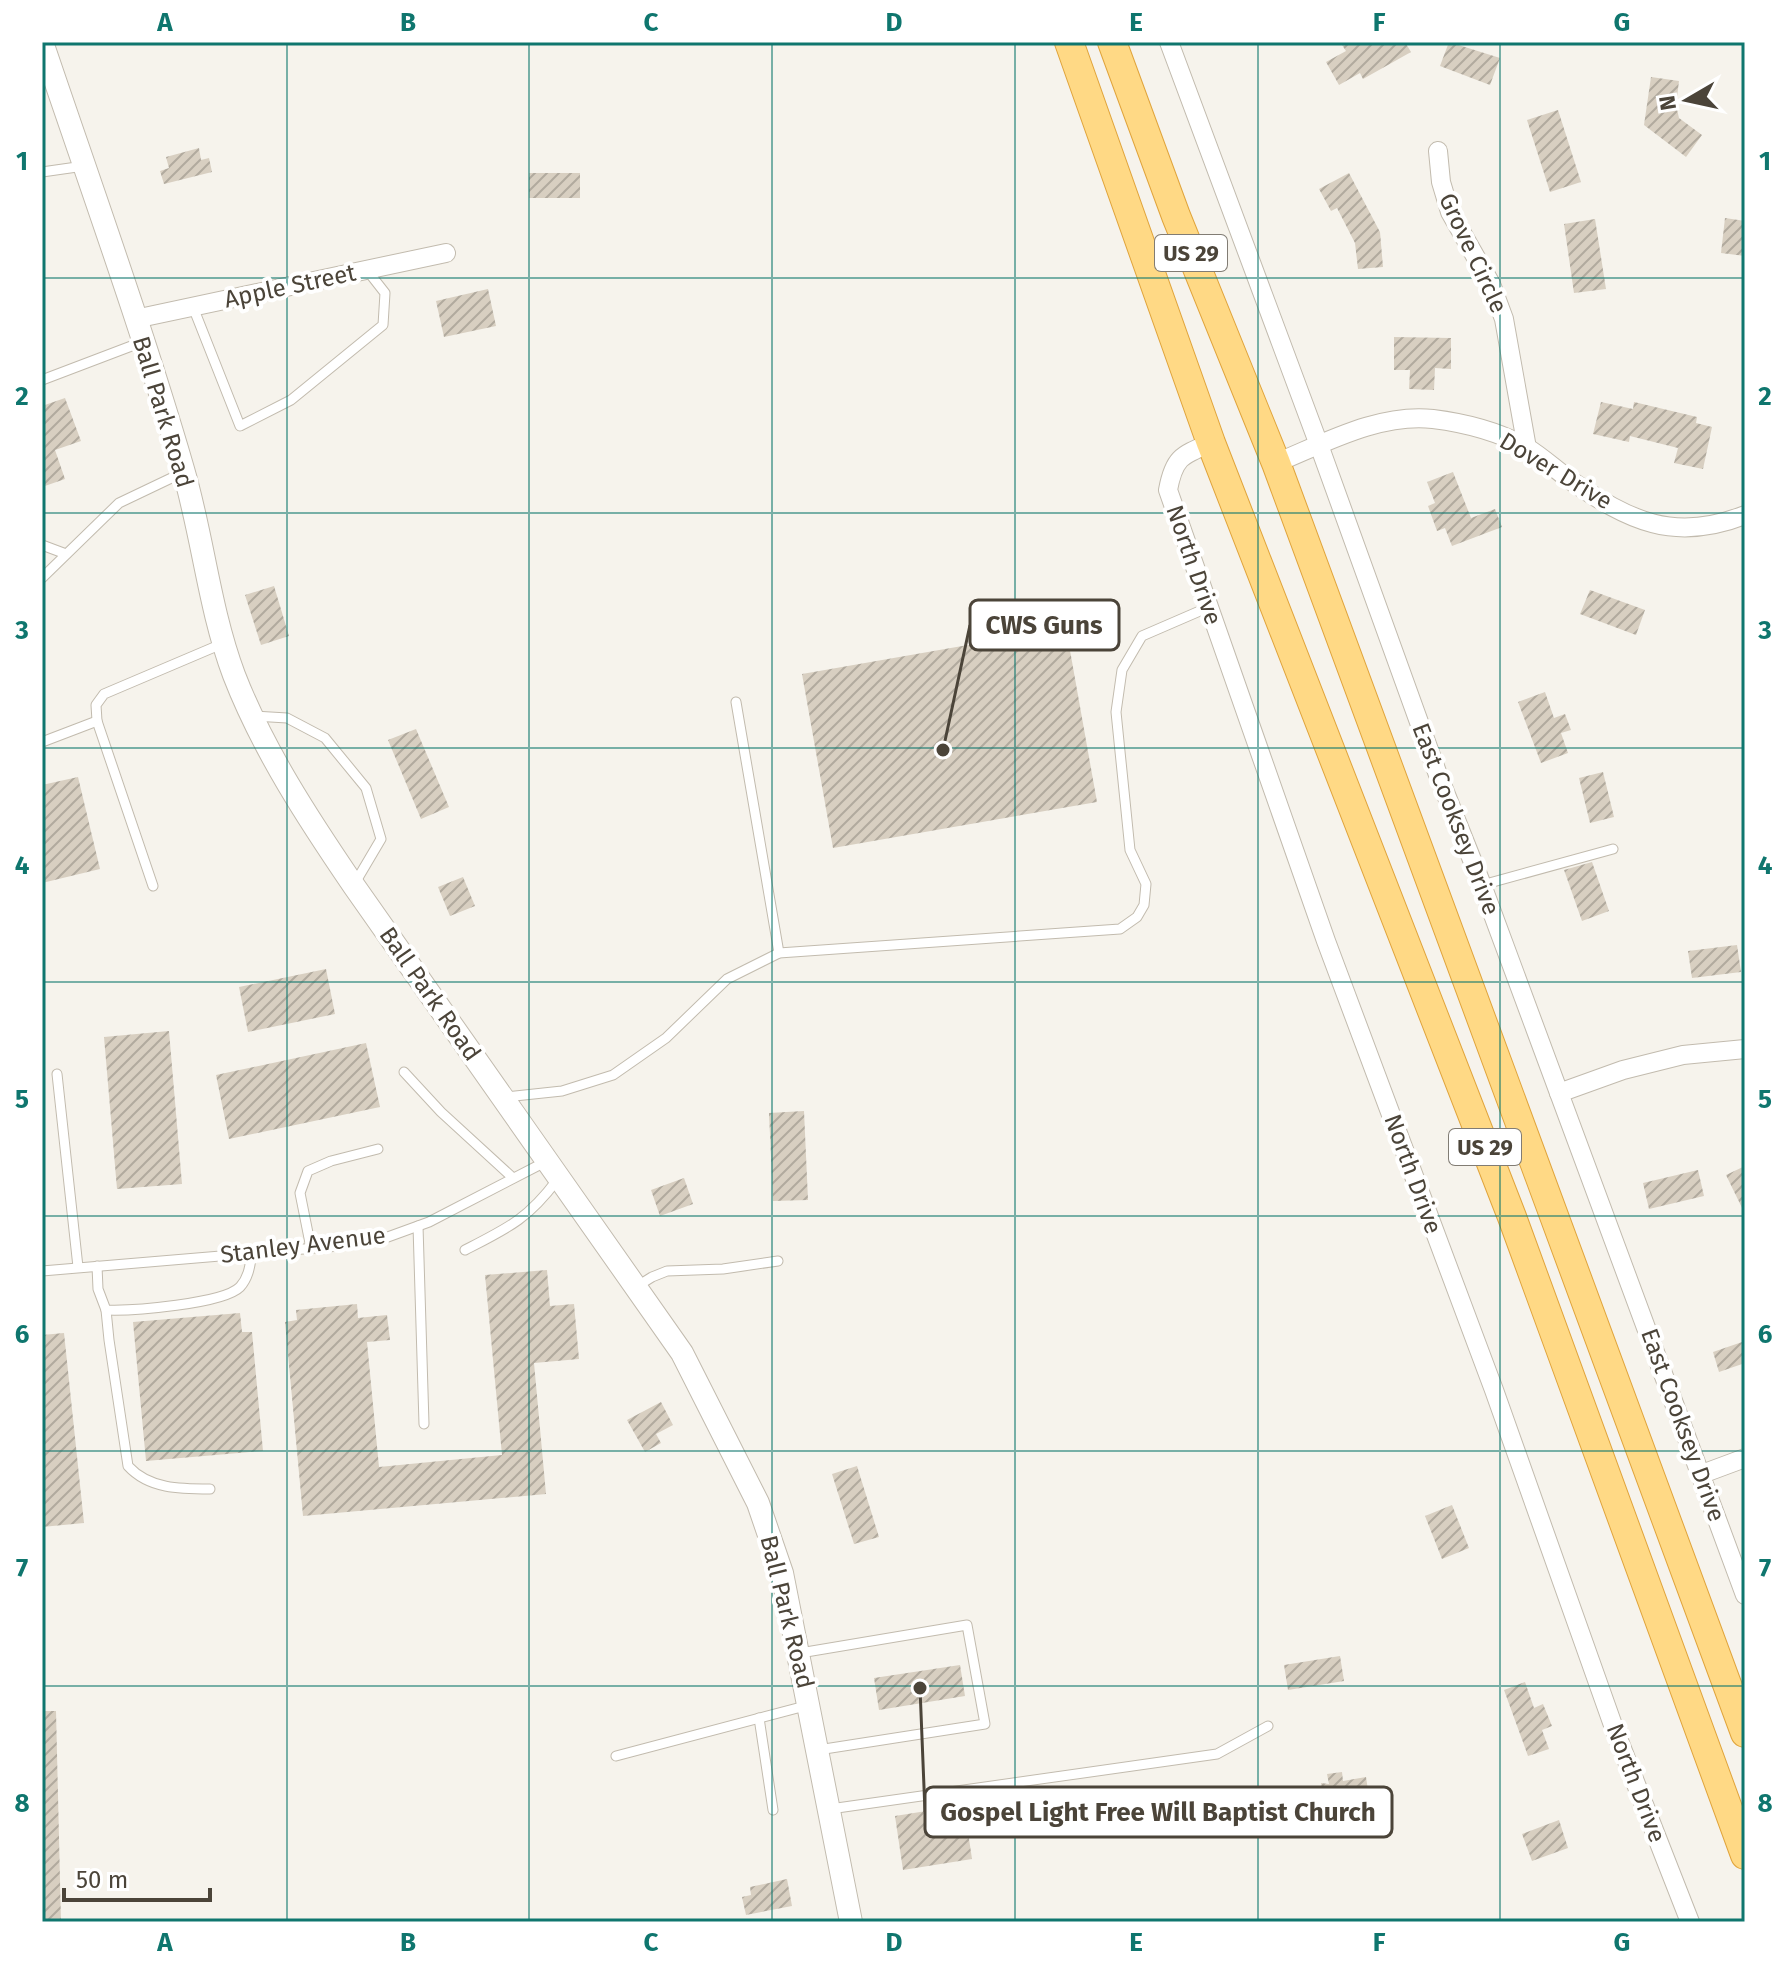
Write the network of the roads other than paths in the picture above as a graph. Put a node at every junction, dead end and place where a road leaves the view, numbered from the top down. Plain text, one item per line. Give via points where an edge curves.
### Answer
1 (42, 42) edge
2 (1069, 42) edge
3 (1112, 42) edge
4 (1169, 42) edge
5 (1438, 151) dead end
6 (84, 166) junction
7 (42, 172) edge
8 (446, 253) dead end
9 (367, 269) junction
10 (193, 307) junction
11 (135, 319) junction
12 (142, 342) junction
13 (42, 380) edge
14 (1211, 443) junction
15 (1319, 445) junction
16 (1527, 448) junction
17 (1276, 463) junction
18 (184, 472) junction
19 (1745, 515) edge
20 (42, 545) edge
21 (66, 554) junction
22 (42, 578) edge
23 (1209, 607) junction
24 (224, 643) junction
25 (736, 702) dead end
26 (253, 716) junction
27 (97, 721) junction
28 (42, 742) edge
29 (1613, 849) dead end
30 (1482, 885) junction
31 (153, 886) dead end
32 (354, 886) junction
33 (779, 953) junction
34 (1745, 1049) edge
35 (404, 1072) dead end
36 (57, 1074) dead end
37 (1559, 1093) junction
38 (503, 1097) junction
39 (378, 1149) dead end
40 (553, 1169) junction
41 (513, 1178) junction
42 (418, 1226) junction
43 (311, 1248) junction
44 (465, 1250) dead end
45 (252, 1253) junction
46 (778, 1261) dead end
47 (97, 1266) junction
48 (78, 1267) junction
49 (42, 1271) edge
50 (636, 1287) junction
51 (106, 1310) junction
52 (424, 1424) dead end
53 (1745, 1458) edge
54 (1702, 1474) junction
55 (210, 1489) dead end
56 (1745, 1595) edge
57 (798, 1653) junction
58 (809, 1705) junction
59 (759, 1718) junction
60 (1268, 1726) dead end
61 (1745, 1733) edge
62 (818, 1750) junction
63 (616, 1756) dead end
64 (830, 1809) junction
65 (773, 1810) dead end
66 (1745, 1855) edge
67 (851, 1922) edge
68 (1690, 1922) edge

1 - 6 street, Ball Park Road
2 - 14 highway, US 29
3 - 17 highway, US 29
4 - 15 street, East Cooksey Drive
5 - 16 street, Grove Circle via 1450,212 1491,284 1504,319
6 - 7 lane
6 - 11 street, Ball Park Road
8 - 9 street, Apple Street
9 - 10 street, Apple Street
9 - 10 lane via 385,293 383,325 291,400 240,426
10 - 11 street, Apple Street
11 - 12 street, Ball Park Road
12 - 13 lane
12 - 18 street, Ball Park Road
14 - 23 street, North Drive via 1182,455 1172,469 1168,490
14 - 66 highway, US 29 via 1512,1217
15 - 16 street, Dover Drive via 1386,421 1430,419 1482,428
15 - 17 street, Dover Drive
15 - 30 street, East Cooksey Drive
16 - 19 street, Dover Drive via 1604,503 1649,524 1691,530
17 - 61 highway, US 29
18 - 21 lane via 119,503
18 - 24 street, Ball Park Road
20 - 21 lane
21 - 22 lane
23 - 33 lane via 1142,636 1122,670 1116,712 1130,850 1146,884 1137,917 1120,929
23 - 68 street, North Drive via 1326,941
24 - 26 street, Ball Park Road
24 - 27 lane via 104,694 96,705
25 - 33 lane
26 - 32 street, Ball Park Road via 311,822
26 - 32 lane via 287,718 325,738 366,788 381,839
27 - 28 lane
27 - 31 lane
29 - 30 lane
30 - 37 street, East Cooksey Drive
32 - 38 street, Ball Park Road
33 - 38 lane via 727,979 666,1038 613,1075 562,1091
34 - 37 street via 1683,1055
35 - 41 lane
36 - 48 lane
37 - 54 street, East Cooksey Drive
38 - 40 street, Ball Park Road
39 - 43 lane via 308,1171 300,1193
40 - 41 lane, Stanley Avenue
40 - 44 lane via 539,1205 516,1224
40 - 50 street, Ball Park Road
41 - 42 lane, Stanley Avenue
42 - 43 lane, Stanley Avenue via 385,1238
42 - 52 lane
43 - 45 lane, Stanley Avenue
45 - 47 lane, Stanley Avenue
45 - 51 lane via 249,1274 238,1289 222,1296 138,1311
46 - 50 lane via 667,1271
47 - 48 lane, Stanley Avenue
47 - 51 lane
48 - 49 lane, Stanley Avenue
50 - 57 street, Ball Park Road via 682,1353 758,1503 782,1573
51 - 55 lane via 128,1466 140,1478 175,1489
53 - 54 street
54 - 56 street, East Cooksey Drive
57 - 58 street, Ball Park Road
57 - 62 lane via 967,1625 985,1724
58 - 59 lane
58 - 62 street, Ball Park Road
59 - 63 lane
59 - 65 lane
60 - 64 lane via 1217,1754
62 - 64 street, Ball Park Road
64 - 67 street, Ball Park Road

